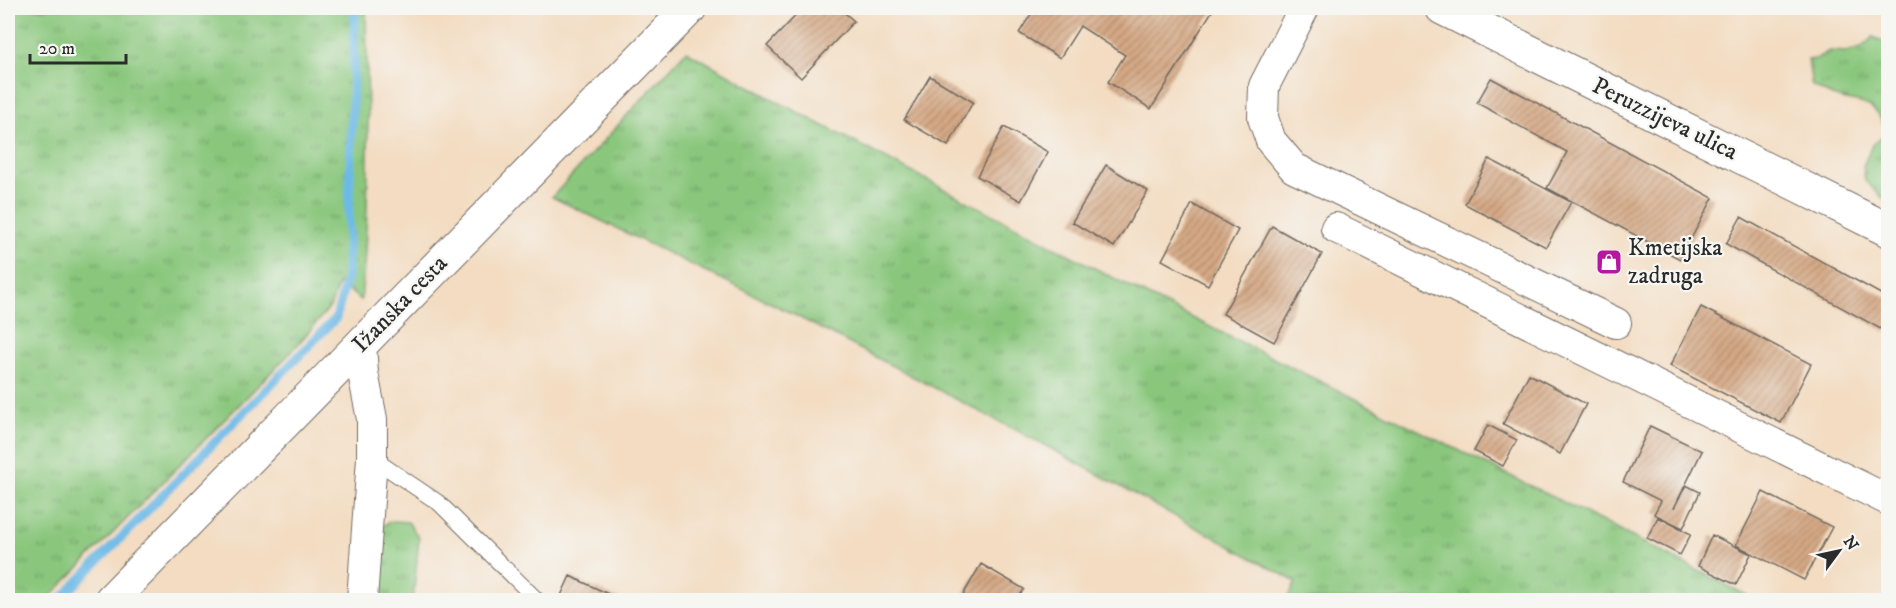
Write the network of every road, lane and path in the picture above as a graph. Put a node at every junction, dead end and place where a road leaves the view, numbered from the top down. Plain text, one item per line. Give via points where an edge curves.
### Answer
1 (690, 8) edge
2 (1304, 8) edge
3 (1442, 8) edge
4 (1336, 228) dead end
5 (1888, 230) edge
6 (1616, 323) dead end
7 (361, 345) junction
8 (372, 458) junction
9 (1888, 500) edge
10 (111, 600) edge
11 (362, 600) edge
12 (537, 600) edge

1 - 7 street, Ižanska cesta
2 - 6 street via 1264,86 1263,118 1271,141 1294,168
3 - 5 street, Peruzzijeva ulica
4 - 9 street
7 - 8 street via 372,419
7 - 10 street, Ižanska cesta
8 - 11 street
8 - 12 lane via 439,503

